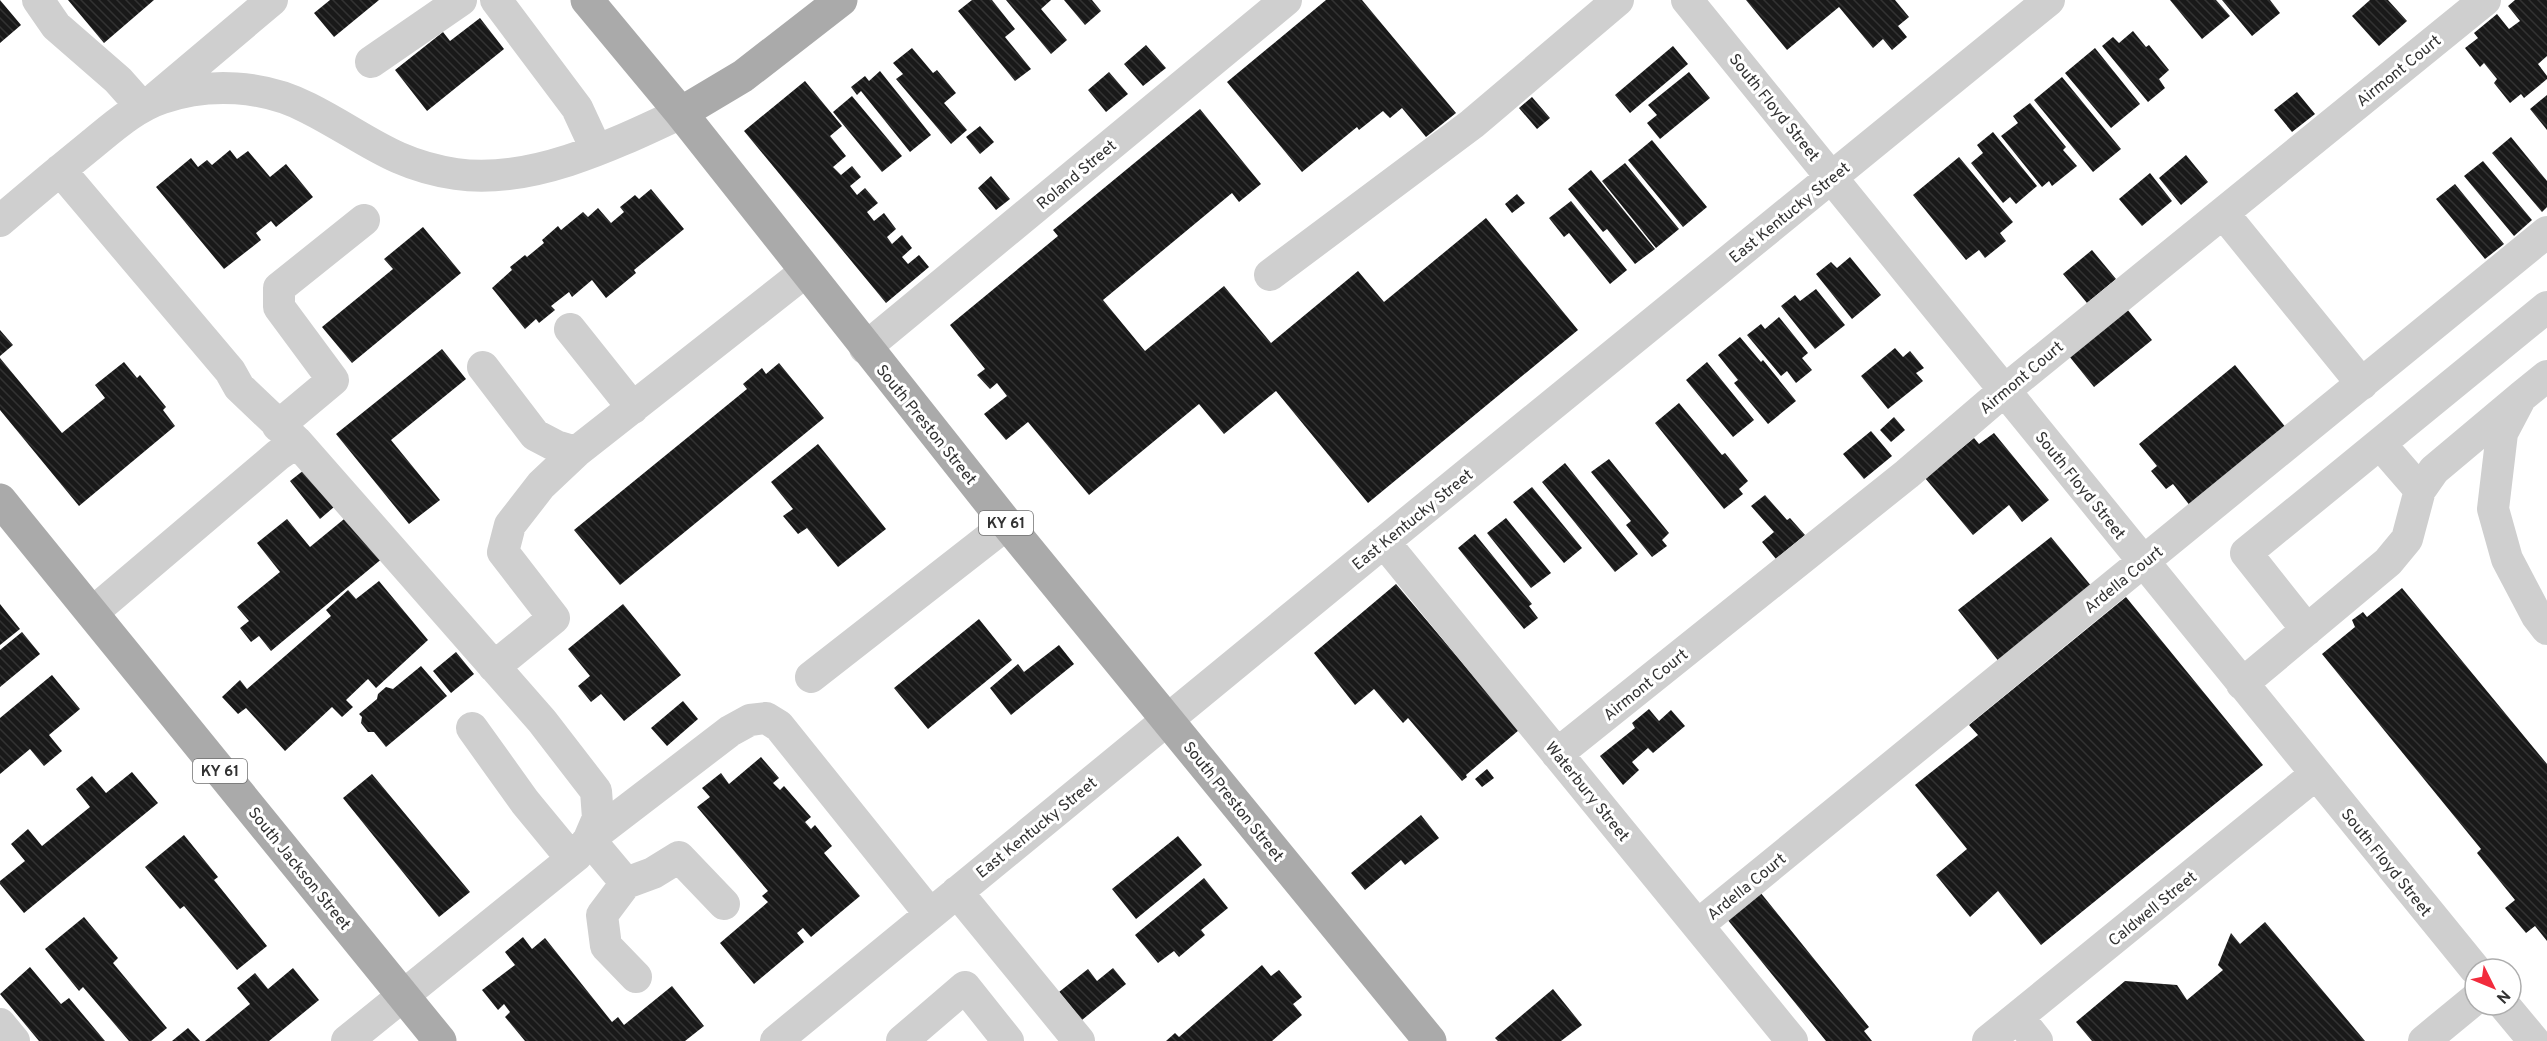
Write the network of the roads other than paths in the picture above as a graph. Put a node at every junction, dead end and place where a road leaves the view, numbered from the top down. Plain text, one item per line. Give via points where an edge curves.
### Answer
1 (38, 0) edge
2 (272, 0) edge
3 (461, 0) edge
4 (496, 0) edge
5 (587, 0) edge
6 (842, 0) edge
7 (1286, 0) edge
8 (1618, 0) edge
9 (1687, 0) edge
10 (2049, 0) edge
11 (2472, 4) edge
12 (370, 62) dead end
13 (147, 104) junction
14 (681, 113) junction
15 (596, 149) junction
16 (60, 170) junction
17 (1832, 177) junction
18 (2223, 213) junction
19 (0, 220) edge
20 (364, 220) dead end
21 (2547, 232) edge
22 (805, 272) junction
23 (1270, 275) dead end
24 (2547, 307) edge
25 (570, 329) dead end
26 (866, 348) junction
27 (483, 367) dead end
28 (2547, 376) edge
29 (2362, 384) junction
30 (2005, 390) junction
31 (2522, 397) junction
32 (633, 408) junction
33 (288, 434) junction
34 (2381, 445) junction
35 (576, 452) junction
36 (2427, 480) junction
37 (2, 506) edge
38 (1007, 525) junction
39 (1384, 542) junction
40 (2144, 562) junction
41 (92, 613) junction
42 (2547, 629) edge
43 (2307, 630) junction
44 (494, 667) junction
45 (811, 677) dead end
46 (2242, 684) junction
47 (1167, 719) junction
48 (472, 728) dead end
49 (1557, 754) junction
50 (2316, 774) junction
51 (580, 849) junction
52 (626, 883) junction
53 (957, 892) junction
54 (724, 903) dead end
55 (930, 914) junction
56 (1698, 925) junction
57 (2465, 957) edge
58 (636, 977) dead end
59 (403, 995) junction
60 (2463, 1010) edge
61 (2018, 1017) junction
62 (2514, 1017) edge
63 (0, 1024) edge
64 (790, 1037) edge
65 (2432, 1039) edge
66 (14, 1041) edge
67 (347, 1041) edge
68 (440, 1041) edge
69 (902, 1041) edge
70 (1008, 1041) edge
71 (1079, 1041) edge
72 (1430, 1041) edge
73 (1792, 1041) edge
74 (1988, 1041) edge
75 (2037, 1041) edge
76 (2534, 1041) edge

1 - 13 street via 57,26
2 - 13 street
3 - 12 street
4 - 15 street via 577,108
5 - 14 main road, South Preston Street / KY 61
6 - 14 main road via 743,76
7 - 26 street, Roland Street
8 - 23 street via 1472,124
9 - 17 street, South Floyd Street
10 - 17 street, East Kentucky Street
11 - 18 street, Airmont Court
13 - 15 street via 189,91 216,88 271,94 308,108 388,155 457,174 527,172
13 - 16 street
14 - 15 street
14 - 22 main road, South Preston Street / KY 61
16 - 19 street
16 - 33 street via 230,371 239,387
17 - 30 street, South Floyd Street
17 - 39 street, East Kentucky Street
18 - 29 street
18 - 30 street, Airmont Court
20 - 33 street via 279,288 279,307 333,380
21 - 29 street, Ardella Court
22 - 26 main road, South Preston Street / KY 61
22 - 32 street
24 - 34 street
25 - 32 street
26 - 38 main road, South Preston Street / KY 61
27 - 35 street via 535,435
28 - 31 street
29 - 40 street, Ardella Court
30 - 40 street, South Floyd Street
30 - 49 street, Airmont Court via 1907,474
31 - 36 street
31 - 42 street via 2502,433 2493,509 2507,559
32 - 35 street
33 - 41 street via 278,455
33 - 44 street
34 - 36 street
34 - 43 street via 2246,553
35 - 44 street via 541,485 510,525 503,552 554,618
36 - 43 street via 2407,539 2388,562
37 - 41 main road, South Jackson Street / KY 61
38 - 45 street
38 - 47 main road, South Preston Street / KY 61
39 - 47 street, East Kentucky Street
39 - 49 street, Waterbury Street
40 - 46 street, South Floyd Street
40 - 56 street, Ardella Court
41 - 59 main road, South Jackson Street / KY 61
43 - 46 street
44 - 51 street via 596,791 598,818
46 - 50 street, South Floyd Street
47 - 53 street, East Kentucky Street
47 - 72 main road, South Preston Street / KY 61
48 - 51 street via 525,802
49 - 56 street, Waterbury Street
50 - 57 street, South Floyd Street
50 - 61 street, Caldwell Street
51 - 52 street
51 - 55 street via 730,731 750,720 766,718 779,726
51 - 59 street
52 - 54 street via 679,857
52 - 58 street via 602,915 603,925 606,946
53 - 55 street, East Kentucky Street
53 - 71 street
55 - 64 street, East Kentucky Street
56 - 73 street, Waterbury Street
59 - 67 street
59 - 68 main road, South Jackson Street / KY 61
60 - 65 street
61 - 74 street, Caldwell Street
61 - 75 street
62 - 76 street
63 - 66 street
69 - 70 street via 965,987

